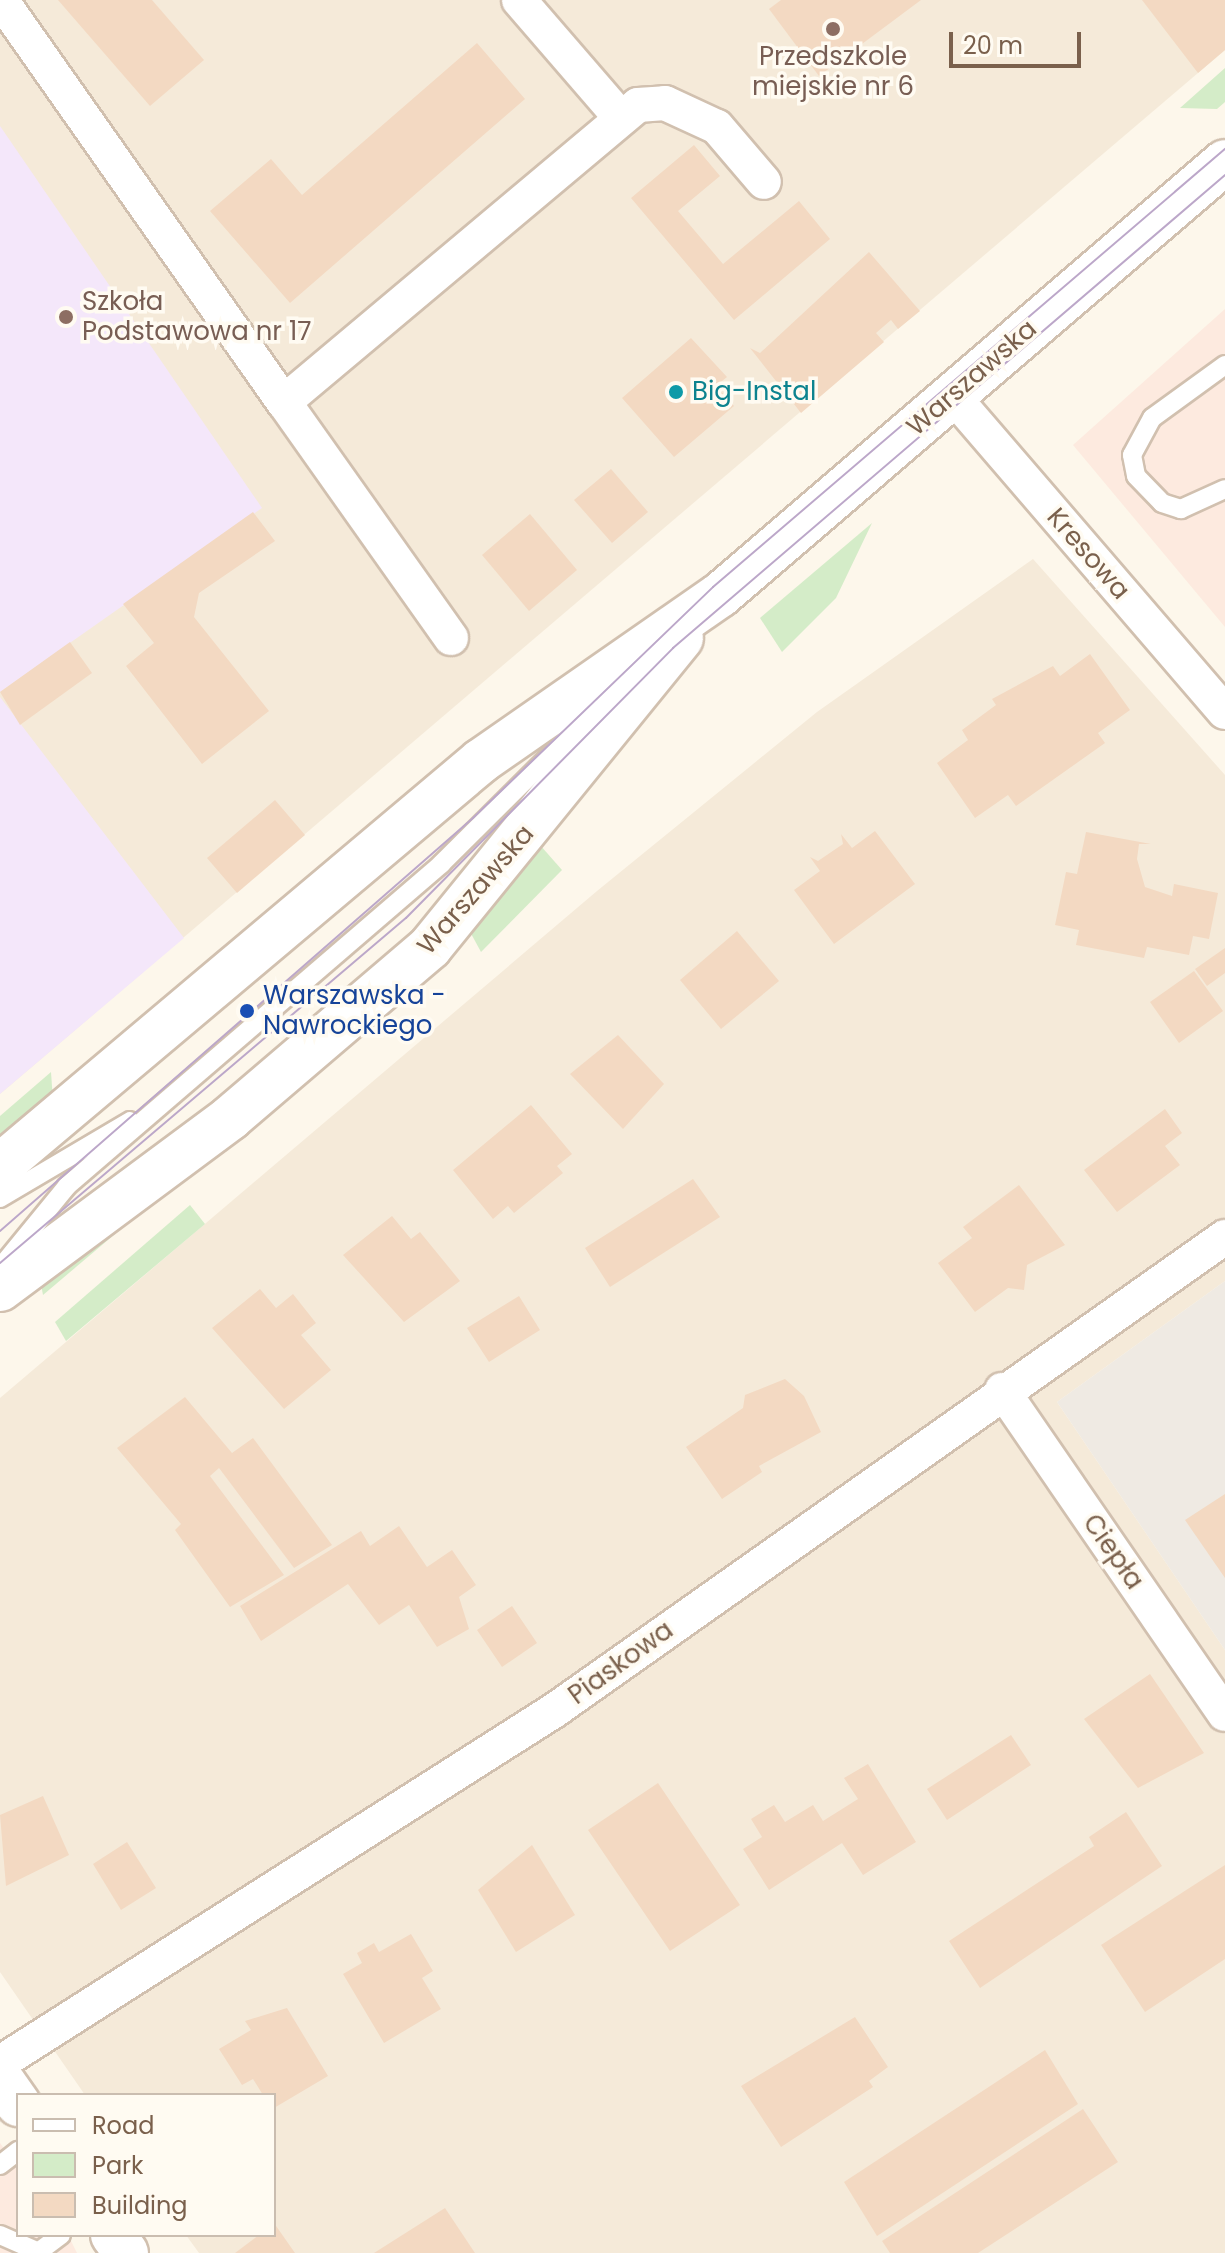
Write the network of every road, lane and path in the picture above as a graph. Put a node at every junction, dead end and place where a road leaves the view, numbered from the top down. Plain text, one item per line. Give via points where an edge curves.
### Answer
1 (1, 0) edge
2 (519, 0) edge
3 (620, 117) junction
4 (1225, 162) edge
5 (764, 182) dead end
6 (1225, 365) edge
7 (952, 395) junction
8 (284, 402) junction
9 (1225, 489) edge
10 (720, 595) junction
11 (451, 638) dead end
12 (1225, 712) edge
13 (195, 1076) junction
14 (0, 1166) edge
15 (0, 1198) edge
16 (1225, 1237) edge
17 (0, 1268) edge
18 (0, 1289) edge
19 (1002, 1390) junction
20 (1225, 1714) edge
21 (0, 2063) edge
22 (0, 2078) edge
23 (16, 2101) edge
24 (16, 2153) edge
25 (0, 2165) edge
26 (0, 2235) edge
27 (58, 2237) edge
28 (38, 2252) edge

1 - 8 street
2 - 3 street
3 - 5 street via 651,101 665,103 717,127
3 - 8 street
4 - 7 street, Warszawska
6 - 9 lane via 1152,418 1132,455 1136,476 1162,503 1181,509
7 - 10 street, Warszawska
7 - 12 street, Kresowa
8 - 11 street
10 - 13 lane via 441,864
10 - 14 street, Warszawska via 481,761
10 - 18 street, Warszawska via 430,947 230,1118
13 - 15 lane
13 - 17 lane via 67,1186
16 - 19 street, Piaskowa
19 - 20 street, Ciepła
19 - 21 street, Piaskowa via 555,1710
22 - 23 street
24 - 25 lane
26 - 28 lane
27 - 28 lane

